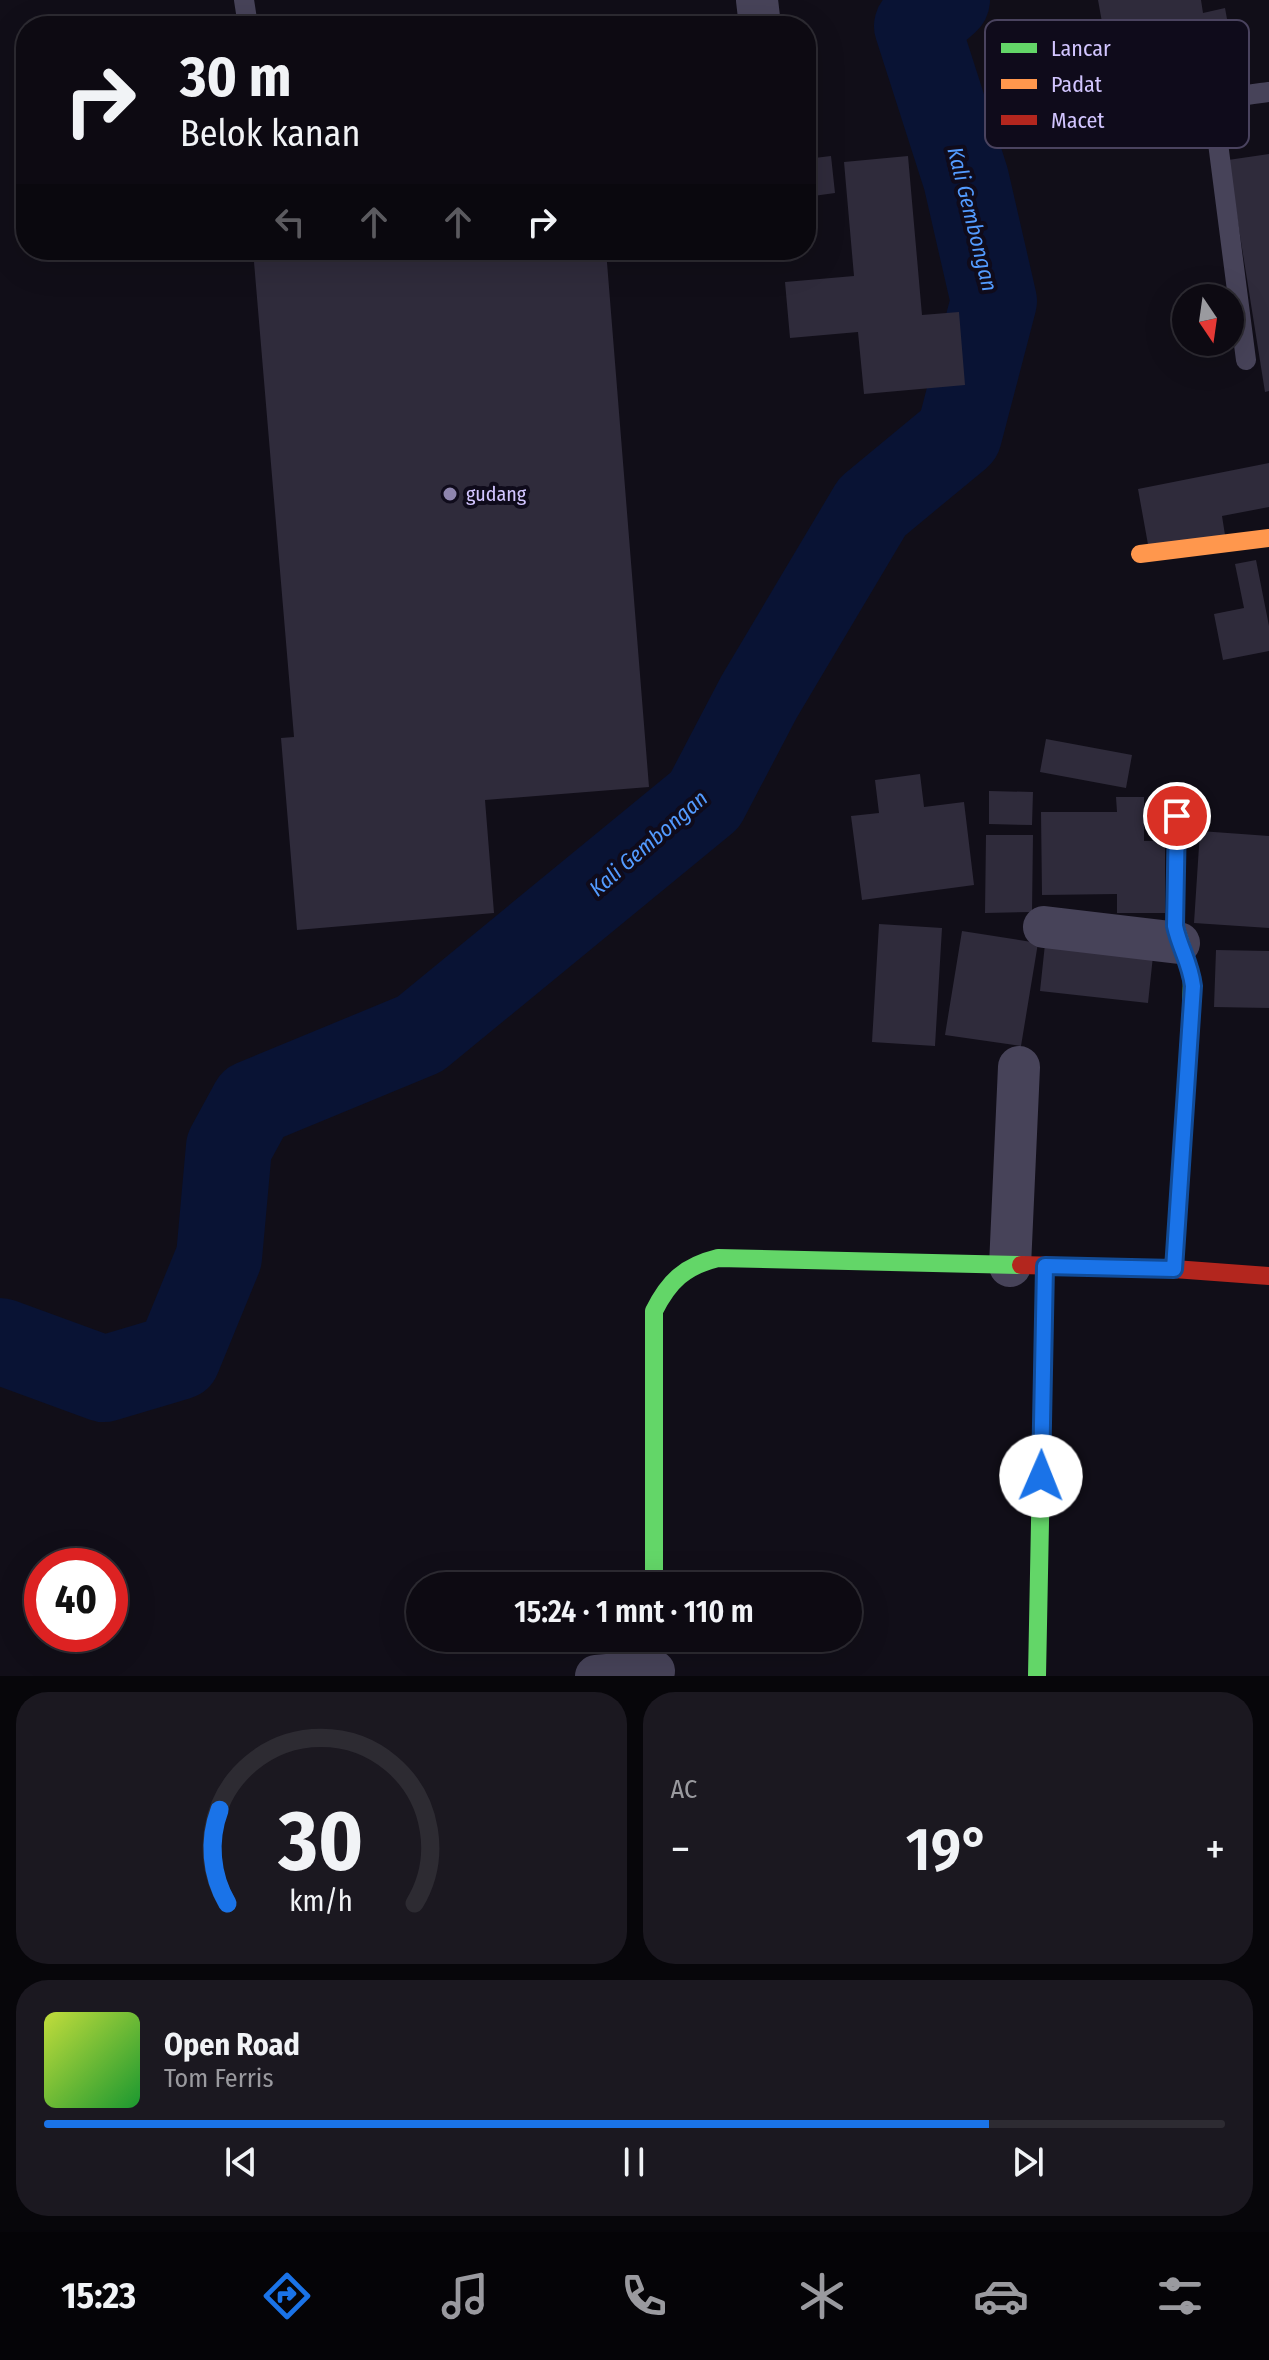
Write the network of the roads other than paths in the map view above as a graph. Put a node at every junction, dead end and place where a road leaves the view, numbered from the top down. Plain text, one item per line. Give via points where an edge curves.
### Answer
1 (1269, 92) edge
2 (1249, 95) edge
3 (1219, 148) edge
4 (1246, 360) dead end
5 (1269, 538) edge
6 (1140, 554) dead end
7 (1177, 816) dead end
8 (1044, 927) dead end
9 (1179, 943) junction
10 (1019, 1067) dead end
11 (1028, 1266) junction
12 (1174, 1269) junction
13 (1269, 1276) edge
14 (654, 1572) edge
15 (654, 1662) edge
16 (596, 1676) edge
17 (1037, 1676) edge

1 - 2 lane
3 - 4 lane
5 - 6 street
7 - 9 street
8 - 9 street
9 - 12 street via 1190,963 1193,986
10 - 11 street
11 - 12 street
11 - 14 street via 718,1258 696,1263 668,1282 654,1311
11 - 17 street
12 - 13 street
15 - 16 street

